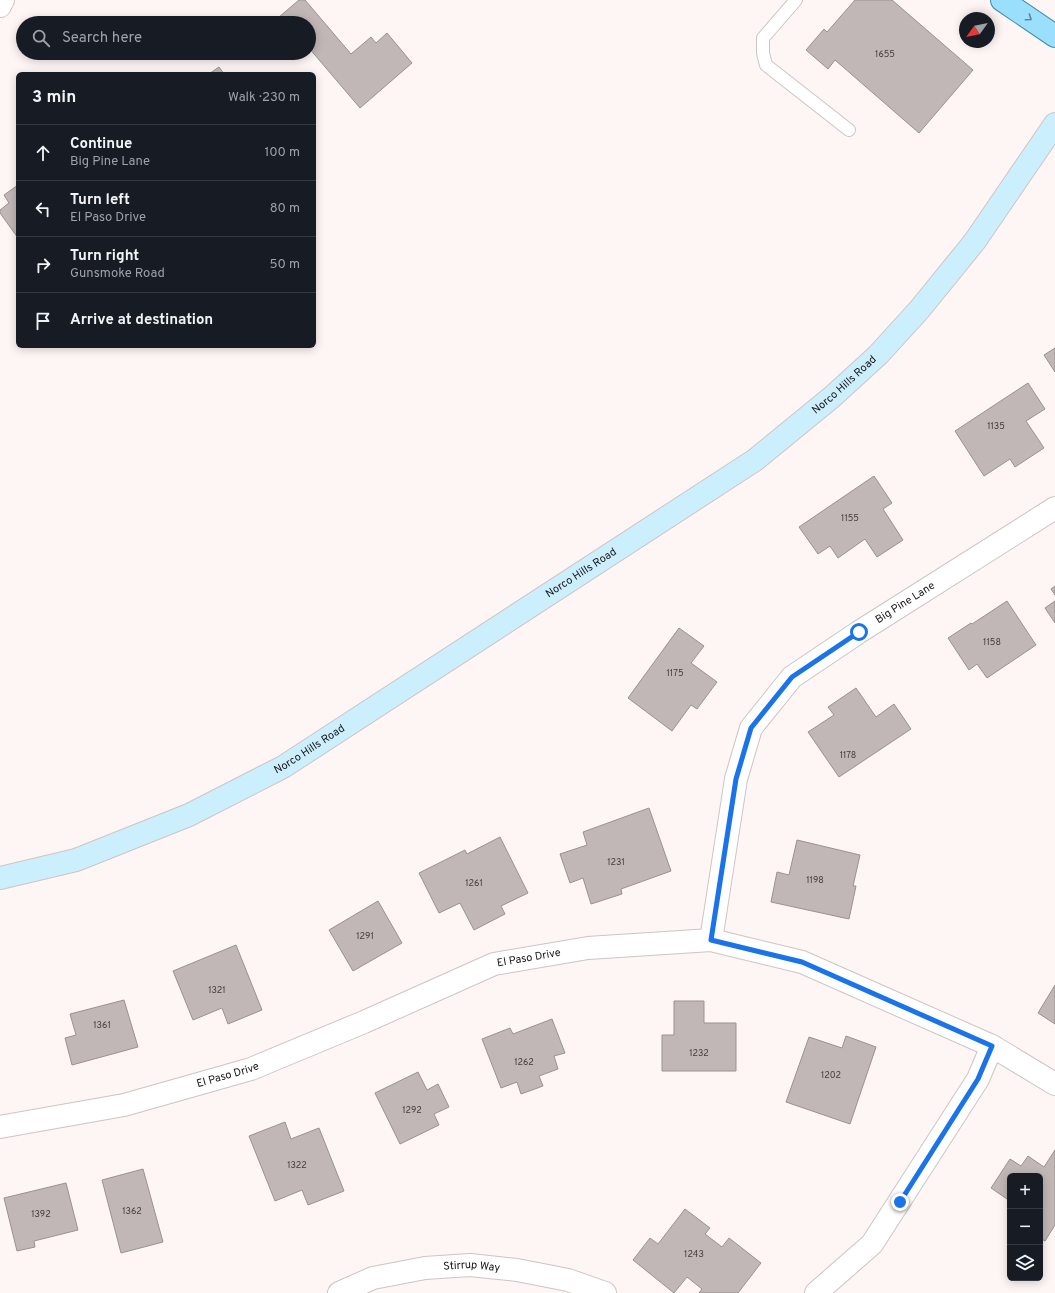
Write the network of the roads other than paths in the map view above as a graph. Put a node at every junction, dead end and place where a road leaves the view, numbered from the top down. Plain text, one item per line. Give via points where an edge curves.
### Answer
1 (3, 0) edge
2 (796, 0) edge
3 (1002, 0) edge
4 (0, 6) edge
5 (1055, 36) edge
6 (1055, 124) edge
7 (849, 130) dead end
8 (1055, 508) edge
9 (0, 878) edge
10 (711, 940) junction
11 (992, 1046) junction
12 (1055, 1084) edge
13 (0, 1127) edge
14 (339, 1293) edge
15 (605, 1293) edge
16 (816, 1293) edge

1 - 4 street
2 - 7 lane via 763,38 766,65
3 -> 5 main road
6 - 9 street, Norco Hills Road via 975,240 919,310 878,355 832,397 755,460 284,767 189,815 76,860
8 - 10 street, Big Pine Lane via 792,677 751,728 736,779
10 - 11 street, El Paso Drive via 802,962
10 - 13 street, El Paso Drive via 588,948 494,964 251,1069 124,1105
11 - 12 street, El Paso Drive
11 - 16 street via 978,1079 872,1244
14 - 15 street, Stirrup Way via 373,1278 425,1268 470,1265 517,1270 568,1280

